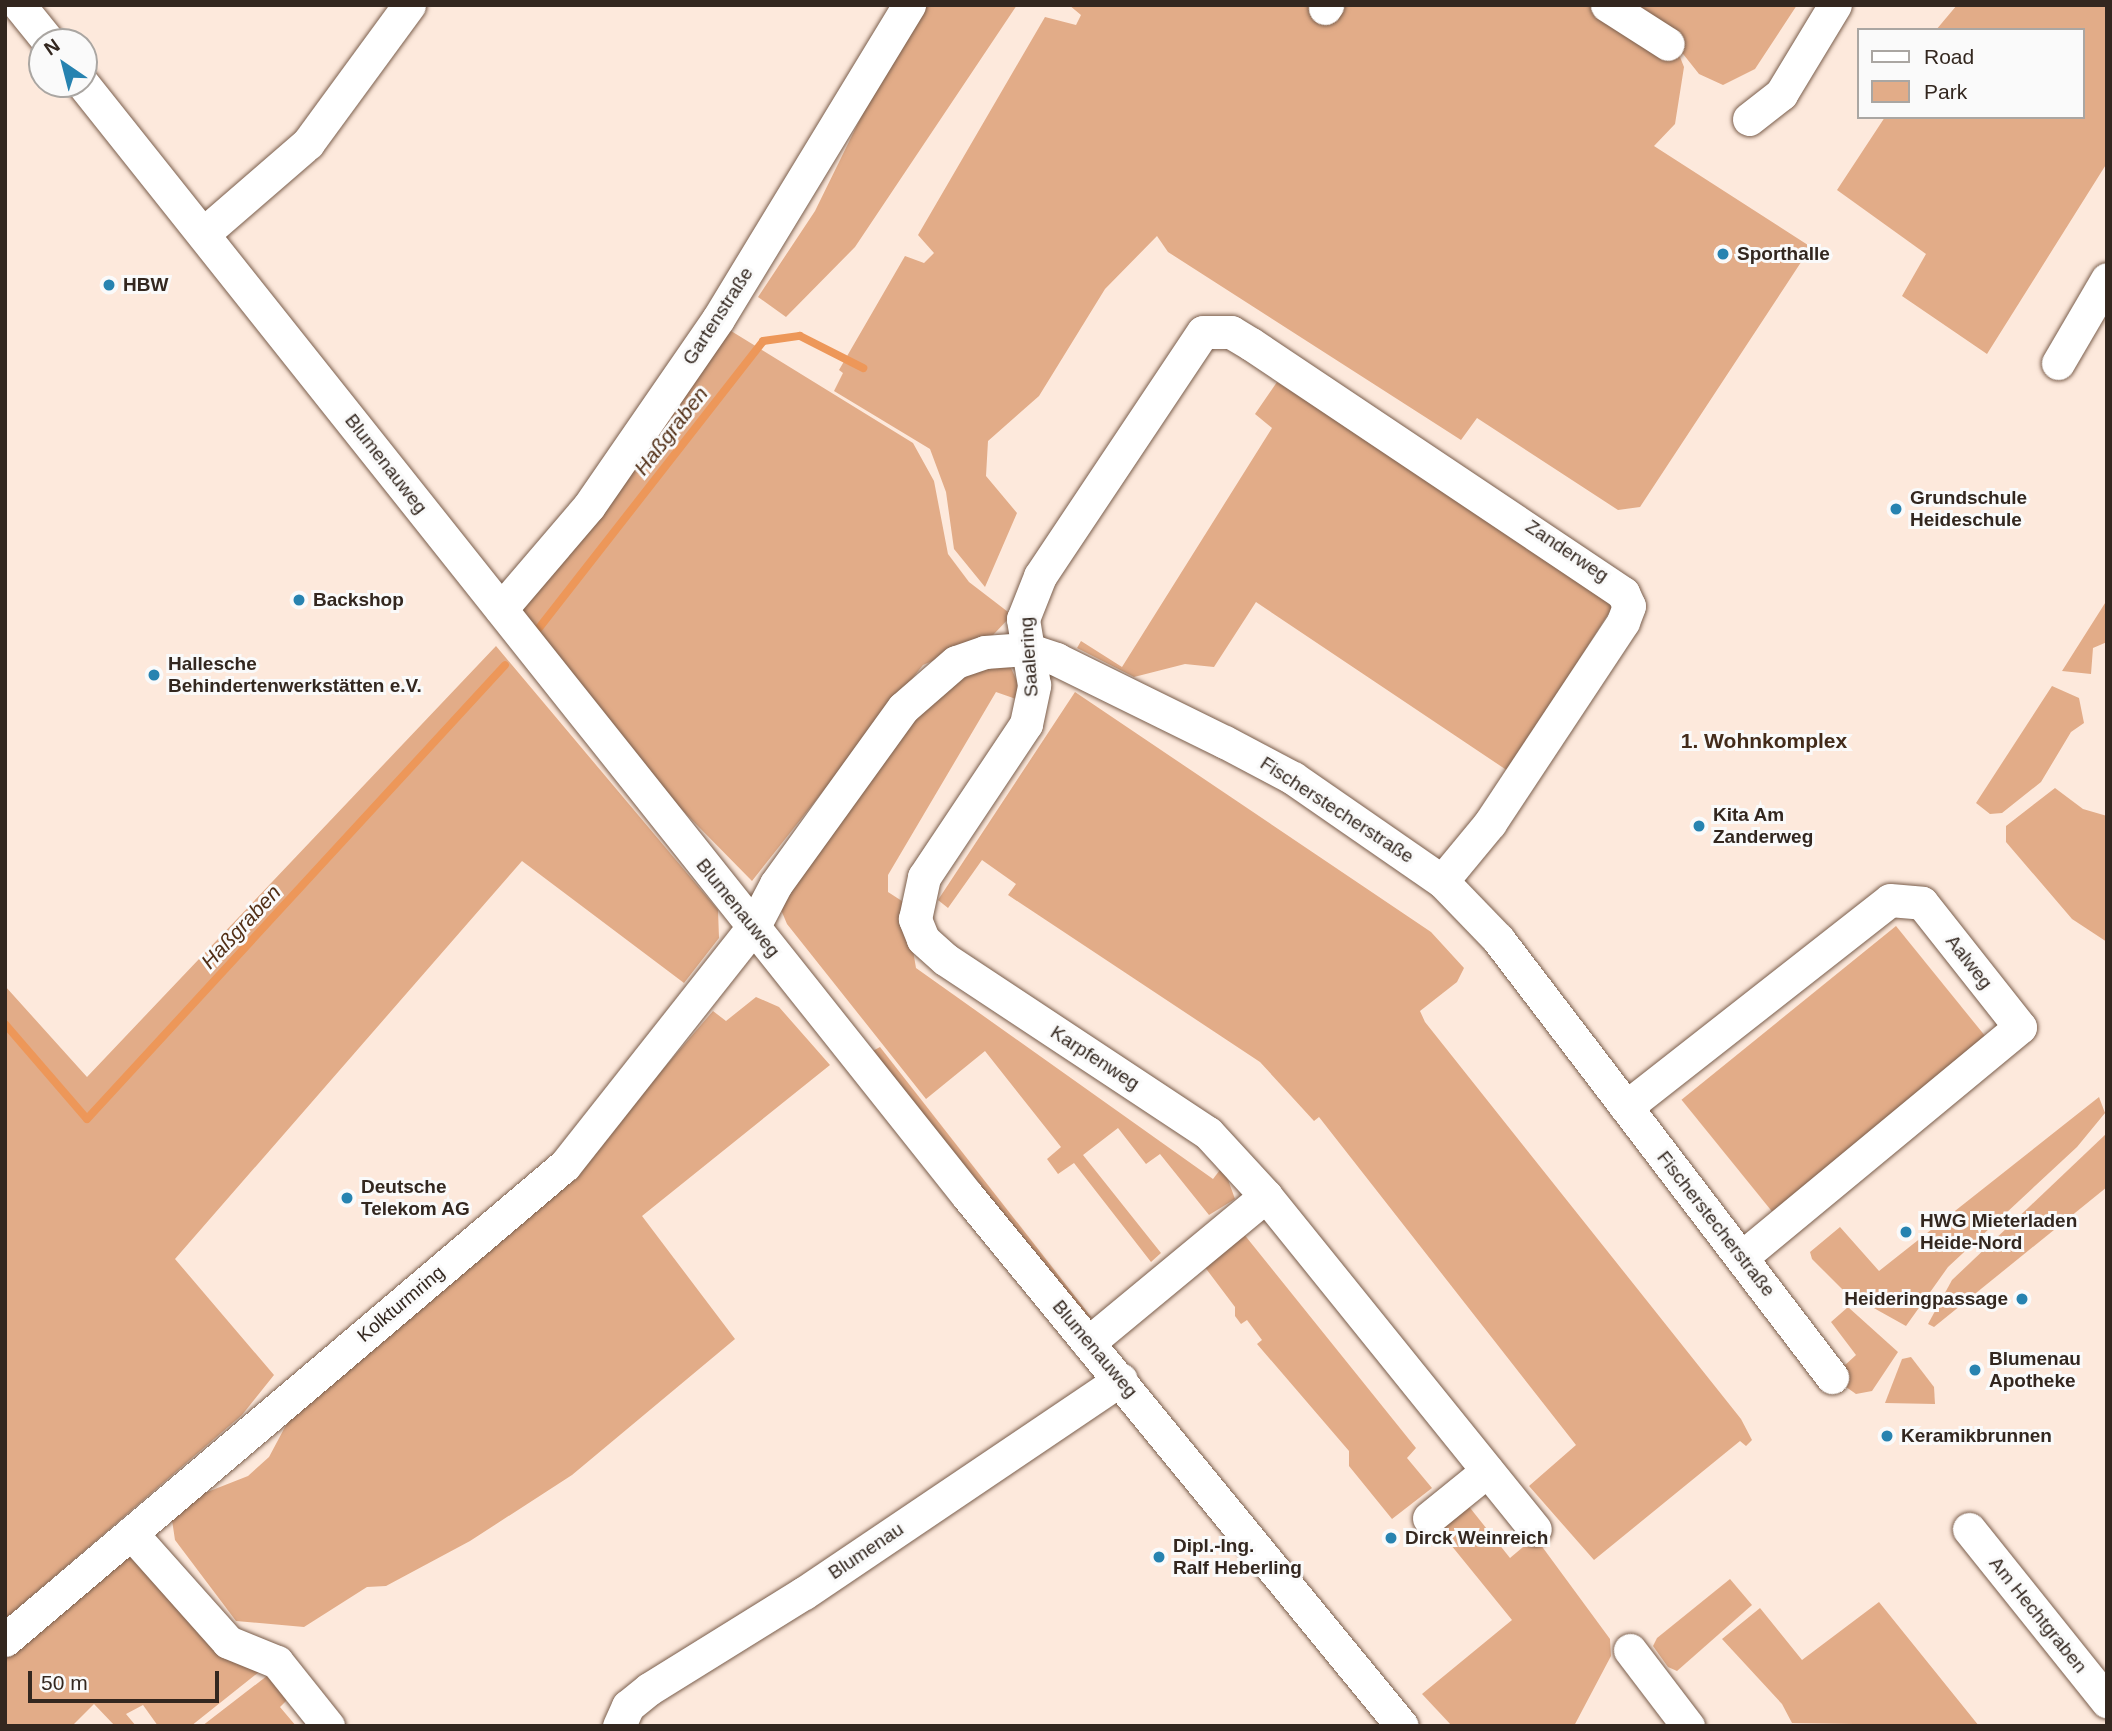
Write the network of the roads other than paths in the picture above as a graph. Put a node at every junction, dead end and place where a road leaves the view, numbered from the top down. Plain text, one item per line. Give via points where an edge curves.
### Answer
1 (19, 5) edge
2 (410, 5) edge
3 (909, 5) edge
4 (1607, 5) edge
5 (1835, 5) edge
6 (38, 28) edge
7 (1668, 44) dead end
8 (94, 98) edge
9 (1749, 118) dead end
10 (203, 234) junction
11 (2107, 279) edge
12 (1214, 329) joint
13 (2057, 363) dead end
14 (501, 609) junction
15 (1026, 649) junction
16 (1442, 881) junction
17 (754, 926) junction
18 (918, 929) joint
19 (1626, 1107) junction
20 (1266, 1196) junction
21 (1742, 1258) junction
22 (1088, 1343) junction
23 (1832, 1377) dead end
24 (1121, 1379) junction
25 (1487, 1471) junction
26 (1429, 1518) dead end
27 (1535, 1529) dead end
28 (1969, 1529) dead end
29 (131, 1533) junction
30 (5, 1640) edge
31 (1630, 1650) dead end
32 (2107, 1701) edge
33 (328, 1726) edge
34 (620, 1726) edge
35 (1402, 1726) edge
36 (1688, 1726) edge

1 - 6 street
2 - 10 street via 308,143
3 - 14 street, Gartenstraße via 718,319 589,506
4 - 7 street
5 - 9 street via 1780,94
8 - 10 street, Blumenauweg
10 - 14 street, Blumenauweg
11 - 13 street
12 - 15 street, Saalering via 1192,340 1040,576 1023,619
12 - 16 street, Zanderweg via 1251,344 1623,593 1629,606 1623,622 1490,823
14 - 17 street, Blumenauweg
15 - 16 street, Fischerstecherstraße via 1262,761
15 - 17 street, Fischerstecherstraße via 985,652 929,682 792,862
15 - 18 street, Saalering via 1034,685 1026,724 923,877 915,907
16 - 19 street, Fischerstecherstraße via 1480,917
17 - 22 street, Blumenauweg
17 - 29 street, Kolkturmring via 565,1165
18 - 20 street, Karpfenweg via 945,959 1208,1133
19 - 21 street, Fischerstecherstraße
19 - 21 street, Aalweg via 1890,900 1922,903 2020,1027
20 - 22 street
20 - 25 street, Karpfenweg
21 - 23 street, Fischerstecherstraße
22 - 24 street, Blumenauweg
24 - 34 street, Blumenau via 804,1593 649,1689 628,1706
24 - 35 street, Blumenauweg
25 - 26 street
25 - 27 street, Karpfenweg
28 - 32 street, Am Hechtgraben
29 - 30 street, Kolkturmring
29 - 33 street via 228,1643 277,1662
31 - 36 street

